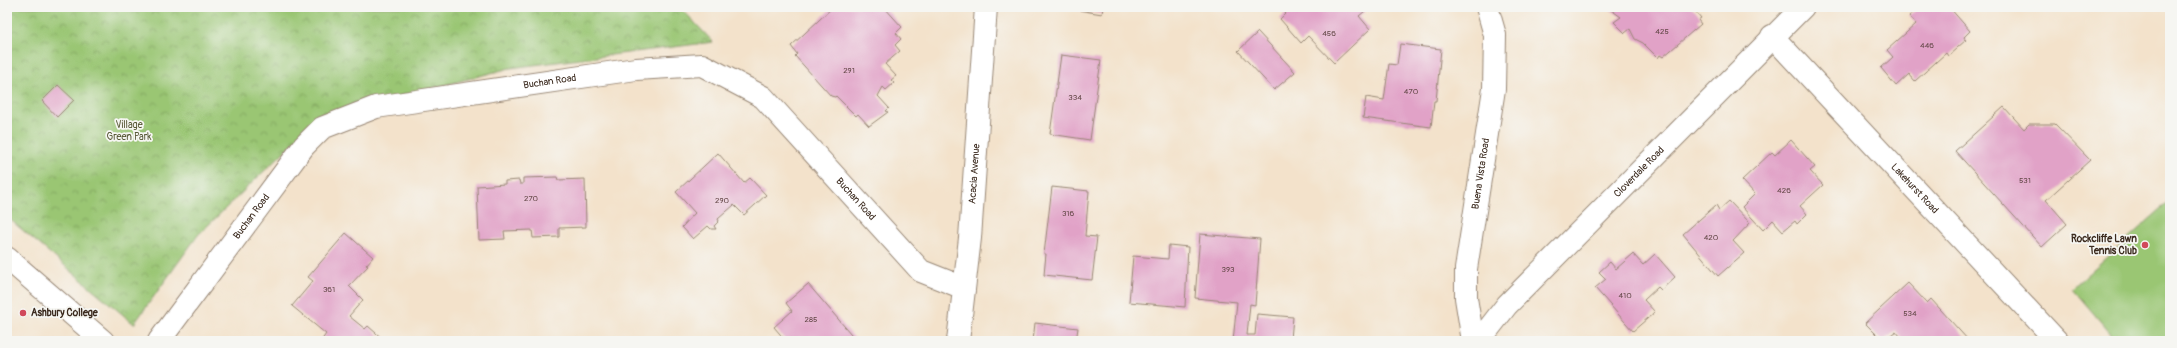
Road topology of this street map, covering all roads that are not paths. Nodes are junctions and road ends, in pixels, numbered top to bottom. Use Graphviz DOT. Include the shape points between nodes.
graph roads {
  1 [pos="986,7"];
  2 [pos="1487,7"];
  3 [pos="1803,7"];
  4 [pos="1772,36"];
  5 [pos="7,258"];
  6 [pos="964,288"];
  7 [pos="103,341"];
  8 [pos="159,341"];
  9 [pos="958,341"];
  10 [pos="1473,341"];
  11 [pos="1479,341"];
  12 [pos="2057,341"];
  1 -- 6 [label="street, Acacia Avenue" via="970,238"];
  2 -- 10 [label="street, Buena Vista Road" via="1495,35 1494,89 1466,269 1466,298"];
  3 -- 4 [label="street, Cloverdale Road"];
  4 -- 11 [label="street, Cloverdale Road" via="1507,305"];
  4 -- 12 [label="street, Lakehurst Road"];
  5 -- 7 [label="street"];
  6 -- 8 [label="street, Buchan Road" via="921,271 763,97 702,65 636,69 376,107 322,128 295,158"];
  6 -- 9 [label="street, Acacia Avenue"];
}
